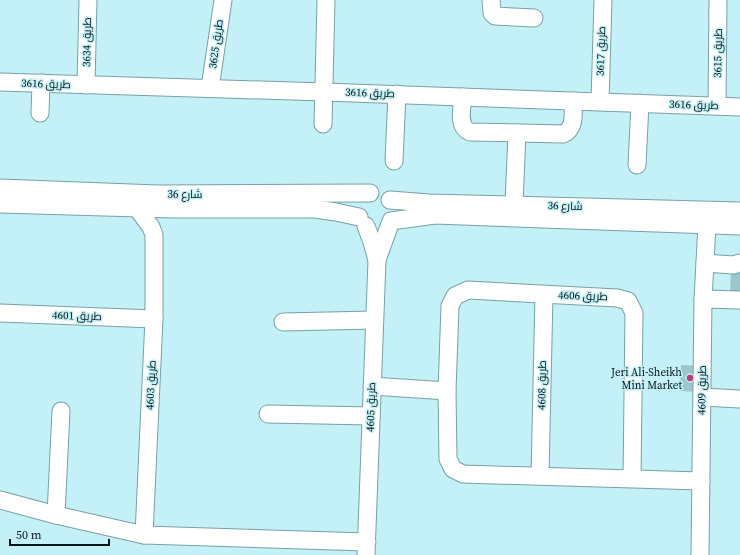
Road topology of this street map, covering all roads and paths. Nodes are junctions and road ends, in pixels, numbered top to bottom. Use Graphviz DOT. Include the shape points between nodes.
graph roads {
  1 [pos="88,0"];
  2 [pos="223,0"];
  3 [pos="326,0"];
  4 [pos="491,0"];
  5 [pos="603,0"];
  6 [pos="718,0"];
  7 [pos="534,18"];
  8 [pos="0,82"];
  9 [pos="41,84"];
  10 [pos="86,85"];
  11 [pos="210,88"];
  12 [pos="324,92"];
  13 [pos="397,94"];
  14 [pos="463,97"];
  15 [pos="573,100"];
  16 [pos="600,101"];
  17 [pos="640,103"];
  18 [pos="717,106"];
  19 [pos="740,107"];
  20 [pos="40,113"];
  21 [pos="323,124"];
  22 [pos="517,133"];
  23 [pos="394,162"];
  24 [pos="637,165"];
  25 [pos="0,188"];
  26 [pos="370,194"];
  27 [pos="390,200"];
  28 [pos="0,204"];
  29 [pos="514,204"];
  30 [pos="137,208"];
  31 [pos="174,209"];
  32 [pos="740,211"];
  33 [pos="391,221"];
  34 [pos="362,222"];
  35 [pos="707,225"];
  36 [pos="740,226"];
  37 [pos="154,235"];
  38 [pos="377,260"];
  39 [pos="705,263"];
  40 [pos="740,263"];
  41 [pos="544,295"];
  42 [pos="703,299"];
  43 [pos="740,300"];
  44 [pos="0,313"];
  45 [pos="154,319"];
  46 [pos="374,320"];
  47 [pos="283,322"];
  48 [pos="372,386"];
  49 [pos="447,391"];
  50 [pos="702,397"];
  51 [pos="740,399"];
  52 [pos="61,410"];
  53 [pos="268,414"];
  54 [pos="371,416"];
  55 [pos="540,476"];
  56 [pos="632,479"];
  57 [pos="701,481"];
  58 [pos="0,500"];
  59 [pos="56,515"];
  60 [pos="144,535"];
  61 [pos="366,548"];
  62 [pos="700,555"];
  1 -- 10 [label="street, طريق 3634"];
  2 -- 11 [label="street, طريق 3625"];
  3 -- 12 [label="street"];
  4 -- 7 [label="street" via="492,13 495,16"];
  5 -- 16 [label="street, طريق 3617"];
  6 -- 18 [label="street, طريق 3615"];
  8 -- 9 [label="street, طريق 3616"];
  9 -- 10 [label="street, طريق 3616"];
  9 -- 20 [label="street"];
  10 -- 11 [label="street, طريق 3616"];
  11 -- 12 [label="street, طريق 3616"];
  12 -- 13 [label="street, طريق 3616"];
  12 -- 21 [label="street"];
  13 -- 14 [label="street, طريق 3616"];
  13 -- 23 [label="street"];
  14 -- 15 [label="street, طريق 3616"];
  14 -- 22 [label="street" via="462,123 467,130"];
  15 -- 16 [label="street, طريق 3616"];
  15 -- 22 [label="street" via="572,124 566,133"];
  16 -- 17 [label="street, طريق 3616"];
  17 -- 18 [label="street, طريق 3616"];
  17 -- 24 [label="street"];
  18 -- 19 [label="street, طريق 3616"];
  22 -- 29 [label="street"];
  25 -- 26 [label="street, شارع 36" via="157,194"];
  26 -- 27 [label="street" via="381,193"];
  26 -- 34 [label="street" via="365,196 358,206"];
  27 -- 29 [label="street, شارع 36"];
  27 -- 33 [label="street" via="394,210"];
  28 -- 30 [label="street, شارع 36"];
  29 -- 32 [label="street, شارع 36"];
  30 -- 31 [label="street, شارع 36"];
  30 -- 37 [label="street, طريق 4603"];
  31 -- 34 [label="street, شارع 36" via="315,209 336,212"];
  31 -- 37 [label="street"];
  33 -- 34 [label="street" via="379,229 372,229"];
  33 -- 35 [label="street, شارع 36" via="435,215"];
  33 -- 38 [label="street, طريق 4605"];
  34 -- 38 [label="street, طريق 4605"];
  35 -- 36 [label="street, شارع 36"];
  35 -- 39 [label="street, طريق 4609"];
  37 -- 45 [label="street, طريق 4603"];
  38 -- 46 [label="street, طريق 4605"];
  39 -- 40 [label="street"];
  39 -- 42 [label="street, طريق 4609"];
  41 -- 49 [label="street, طريق 4606" via="468,290 455,296 450,306"];
  41 -- 55 [label="street, طريق 4608"];
  41 -- 56 [label="street, طريق 4606" via="617,298 628,301 634,313"];
  42 -- 43 [label="street"];
  42 -- 50 [label="street, طريق 4609"];
  44 -- 45 [label="street, طريق 4601"];
  45 -- 60 [label="street, طريق 4603"];
  46 -- 47 [label="street"];
  46 -- 48 [label="street, طريق 4605"];
  48 -- 49 [label="street"];
  48 -- 54 [label="street, طريق 4605"];
  49 -- 55 [label="street, طريق 4606" via="448,459 453,469 463,474"];
  50 -- 51 [label="street"];
  50 -- 57 [label="street, طريق 4609"];
  52 -- 59 [label="street"];
  53 -- 54 [label="street"];
  54 -- 61 [label="street, طريق 4605"];
  55 -- 56 [label="street, طريق 4606"];
  56 -- 57 [label="street, طريق 4606"];
  57 -- 62 [label="street, طريق 4609"];
  58 -- 59 [label="street"];
  59 -- 60 [label="street"];
  60 -- 61 [label="street"];
}
